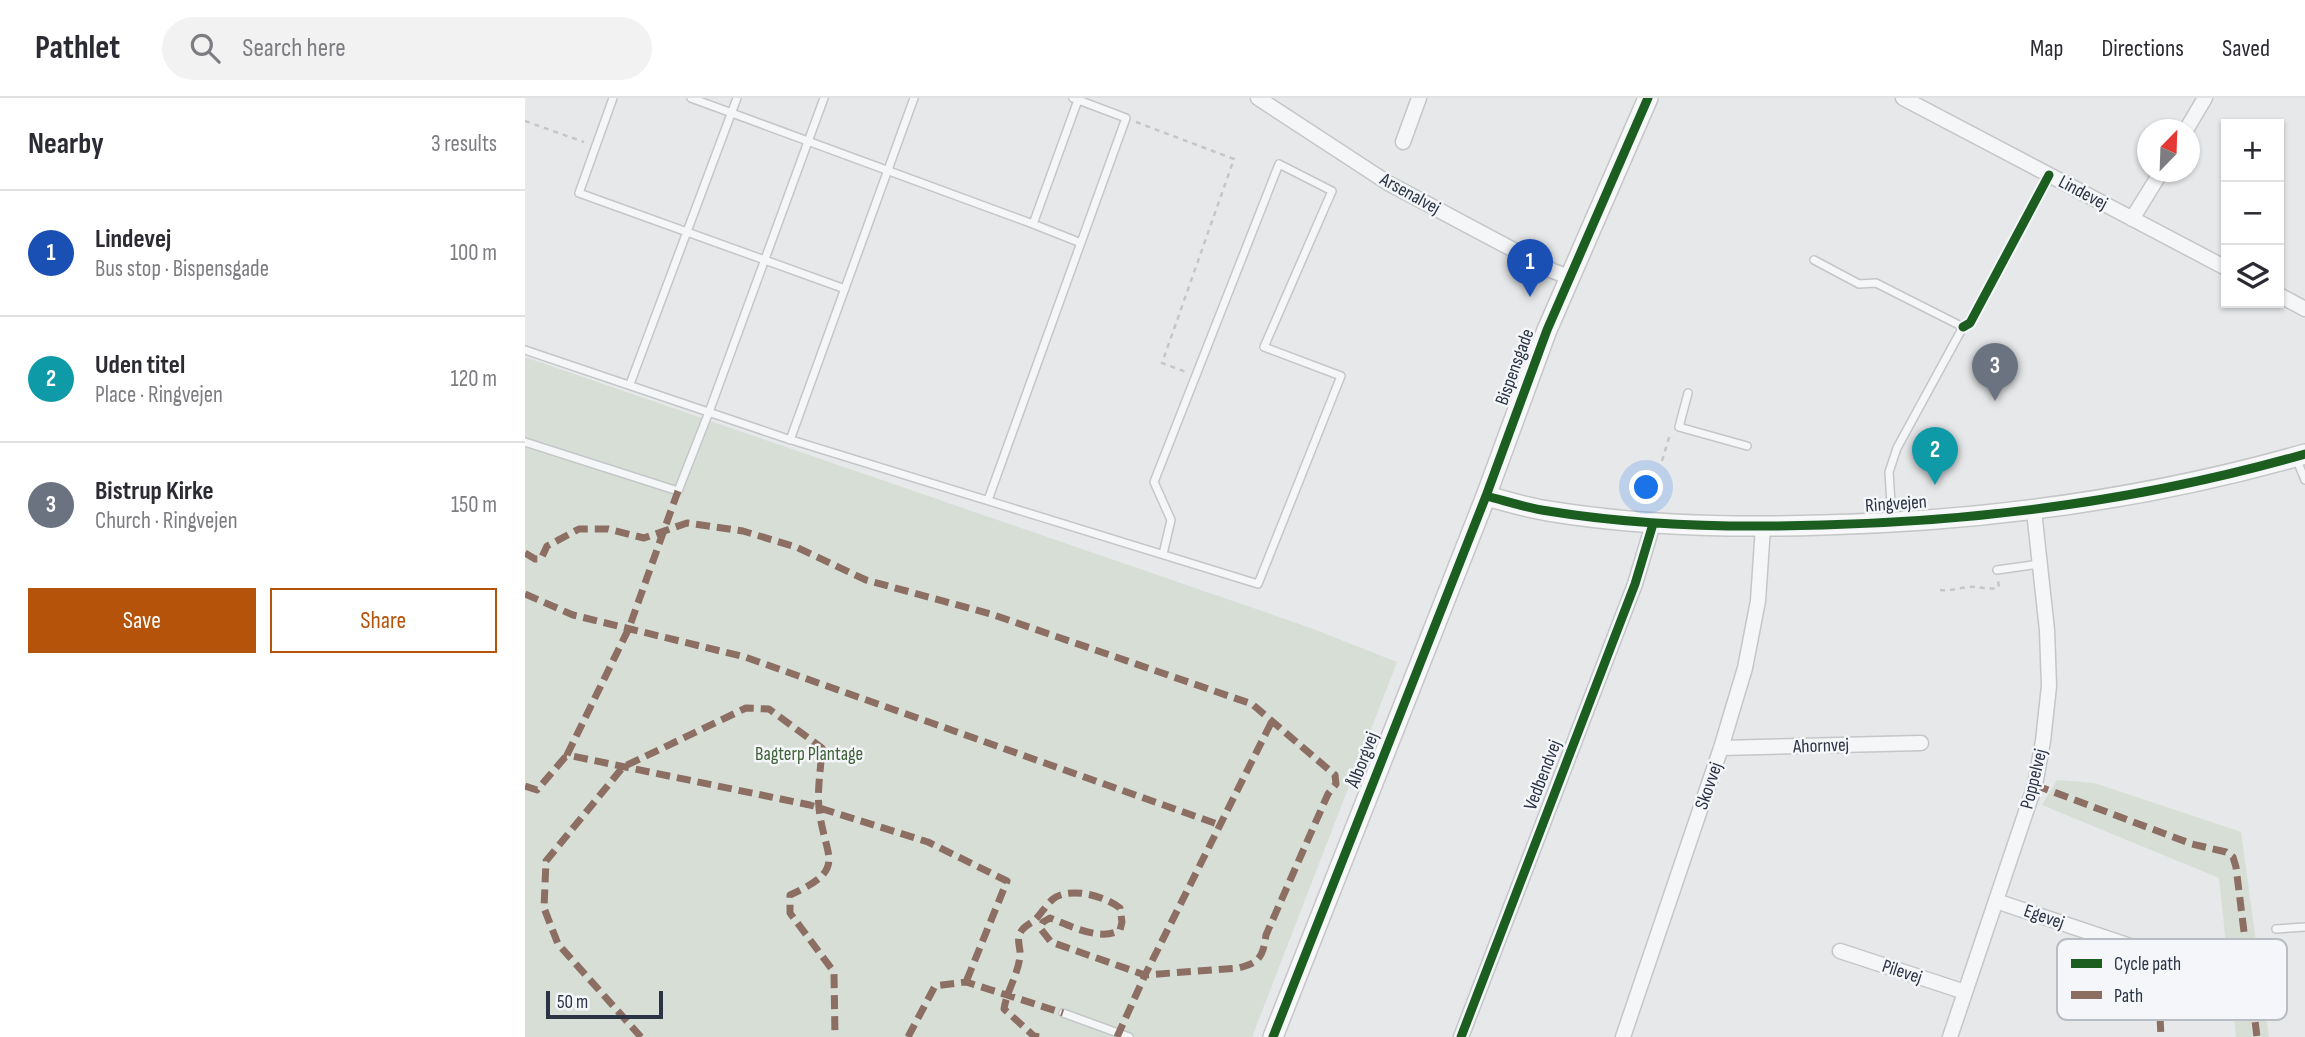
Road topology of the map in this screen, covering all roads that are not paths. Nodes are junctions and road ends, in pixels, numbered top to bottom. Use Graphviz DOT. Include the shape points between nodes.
graph roads {
  1 [pos="613,98"];
  2 [pos="691,98"];
  3 [pos="737,98"];
  4 [pos="824,98"];
  5 [pos="913,98"];
  6 [pos="1258,98"];
  7 [pos="1419,98"];
  8 [pos="1649,98"];
  9 [pos="2205,98"];
  10 [pos="1076,99"];
  11 [pos="1912,100"];
  12 [pos="731,113"];
  13 [pos="2193,119"];
  14 [pos="808,141"];
  15 [pos="1403,142"];
  16 [pos="888,171"];
  17 [pos="2155,182"];
  18 [pos="2132,219"];
  19 [pos="1033,224"];
  20 [pos="688,233"];
  21 [pos="1081,243"];
  22 [pos="765,258"];
  23 [pos="1814,260"];
  24 [pos="2221,265"];
  25 [pos="1569,277"];
  26 [pos="845,289"];
  27 [pos="2284,298"];
  28 [pos="2305,309"];
  29 [pos="525,350"];
  30 [pos="630,384"];
  31 [pos="1688,393"];
  32 [pos="709,412"];
  33 [pos="790,440"];
  34 [pos="525,442"];
  35 [pos="1747,446"];
  36 [pos="2300,456"];
  37 [pos="2305,480"];
  38 [pos="1486,496"];
  39 [pos="988,500"];
  40 [pos="2034,510"];
  41 [pos="1892,523"];
  42 [pos="1653,524"];
  43 [pos="1763,527"];
  44 [pos="1163,554"];
  45 [pos="2040,564"];
  46 [pos="1997,570"];
  47 [pos="1921,743"];
  48 [pos="1721,748"];
  49 [pos="1996,901"];
  50 [pos="2305,927"];
  51 [pos="2276,929"];
  52 [pos="2109,939"];
  53 [pos="1840,951"];
  54 [pos="1965,992"];
  55 [pos="1063,1013"];
  56 [pos="1129,1037"];
  57 [pos="1273,1037"];
  58 [pos="1461,1037"];
  59 [pos="1623,1037"];
  60 [pos="1949,1037"];
  1 -- 20 [label="lane" via="579,192"];
  2 -- 12 [label="lane"];
  3 -- 12 [label="lane"];
  4 -- 14 [label="lane"];
  5 -- 16 [label="lane"];
  6 -- 25 [label="street, Arsenalvej" via="1388,183"];
  7 -- 15 [label="street"];
  8 -- 25 [label="main road, Bispensgade"];
  9 -- 13 [label="street"];
  10 -- 19 [label="lane"];
  10 -- 21 [label="lane" via="1126,118"];
  11 -- 18 [label="street, Lindevej"];
  12 -- 14 [label="lane"];
  12 -- 20 [label="lane"];
  14 -- 16 [label="lane"];
  14 -- 22 [label="lane"];
  16 -- 19 [label="lane"];
  16 -- 26 [label="lane"];
  17 -- 18 [label="street"];
  18 -- 24 [label="street, Lindevej"];
  19 -- 21 [label="lane"];
  20 -- 22 [label="lane"];
  20 -- 30 [label="lane"];
  21 -- 39 [label="lane"];
  22 -- 26 [label="lane"];
  22 -- 32 [label="lane"];
  23 -- 41 [label="lane, Ringvejen" via="1859,284 1876,283 1963,327 1897,448 1889,472"];
  25 -- 38 [label="main road, Bispensgade"];
  26 -- 33 [label="lane"];
  27 -- 28 [label="street"];
  29 -- 30 [label="lane"];
  30 -- 32 [label="lane"];
  31 -- 35 [label="lane" via="1679,427"];
  32 -- 33 [label="lane"];
  32 -- 34 [label="lane" via="678,491"];
  33 -- 39 [label="lane"];
  36 -- 37 [label="lane"];
  36 -- 40 [label="main road, Ringvejen" via="2175,487"];
  38 -- 42 [label="main road, Ringvejen" via="1546,511"];
  38 -- 57 [label="main road, Ålborgvej"];
  39 -- 44 [label="lane"];
  40 -- 41 [label="main road, Ringvejen"];
  40 -- 45 [label="street, Poppelvej"];
  41 -- 43 [label="main road, Ringvejen"];
  42 -- 43 [label="main road, Ringvejen"];
  42 -- 58 [label="street, Vedbendvej" via="1635,584"];
  43 -- 48 [label="street, Skovvej" via="1758,601 1745,668"];
  44 -- 44 [label="lane" via="1171,520 1154,482 1279,164 1332,191 1264,347 1341,376 1258,584"];
  45 -- 46 [label="lane"];
  45 -- 49 [label="street, Poppelvej" via="2049,686 2043,741 2035,785"];
  47 -- 48 [label="street, Ahornvej"];
  48 -- 59 [label="street, Skovvej"];
  49 -- 52 [label="street, Egevej"];
  49 -- 54 [label="street, Poppelvej"];
  50 -- 51 [label="lane"];
  53 -- 54 [label="street, Pilevej"];
  54 -- 60 [label="street, Poppelvej"];
  55 -- 56 [label="lane"];
}
